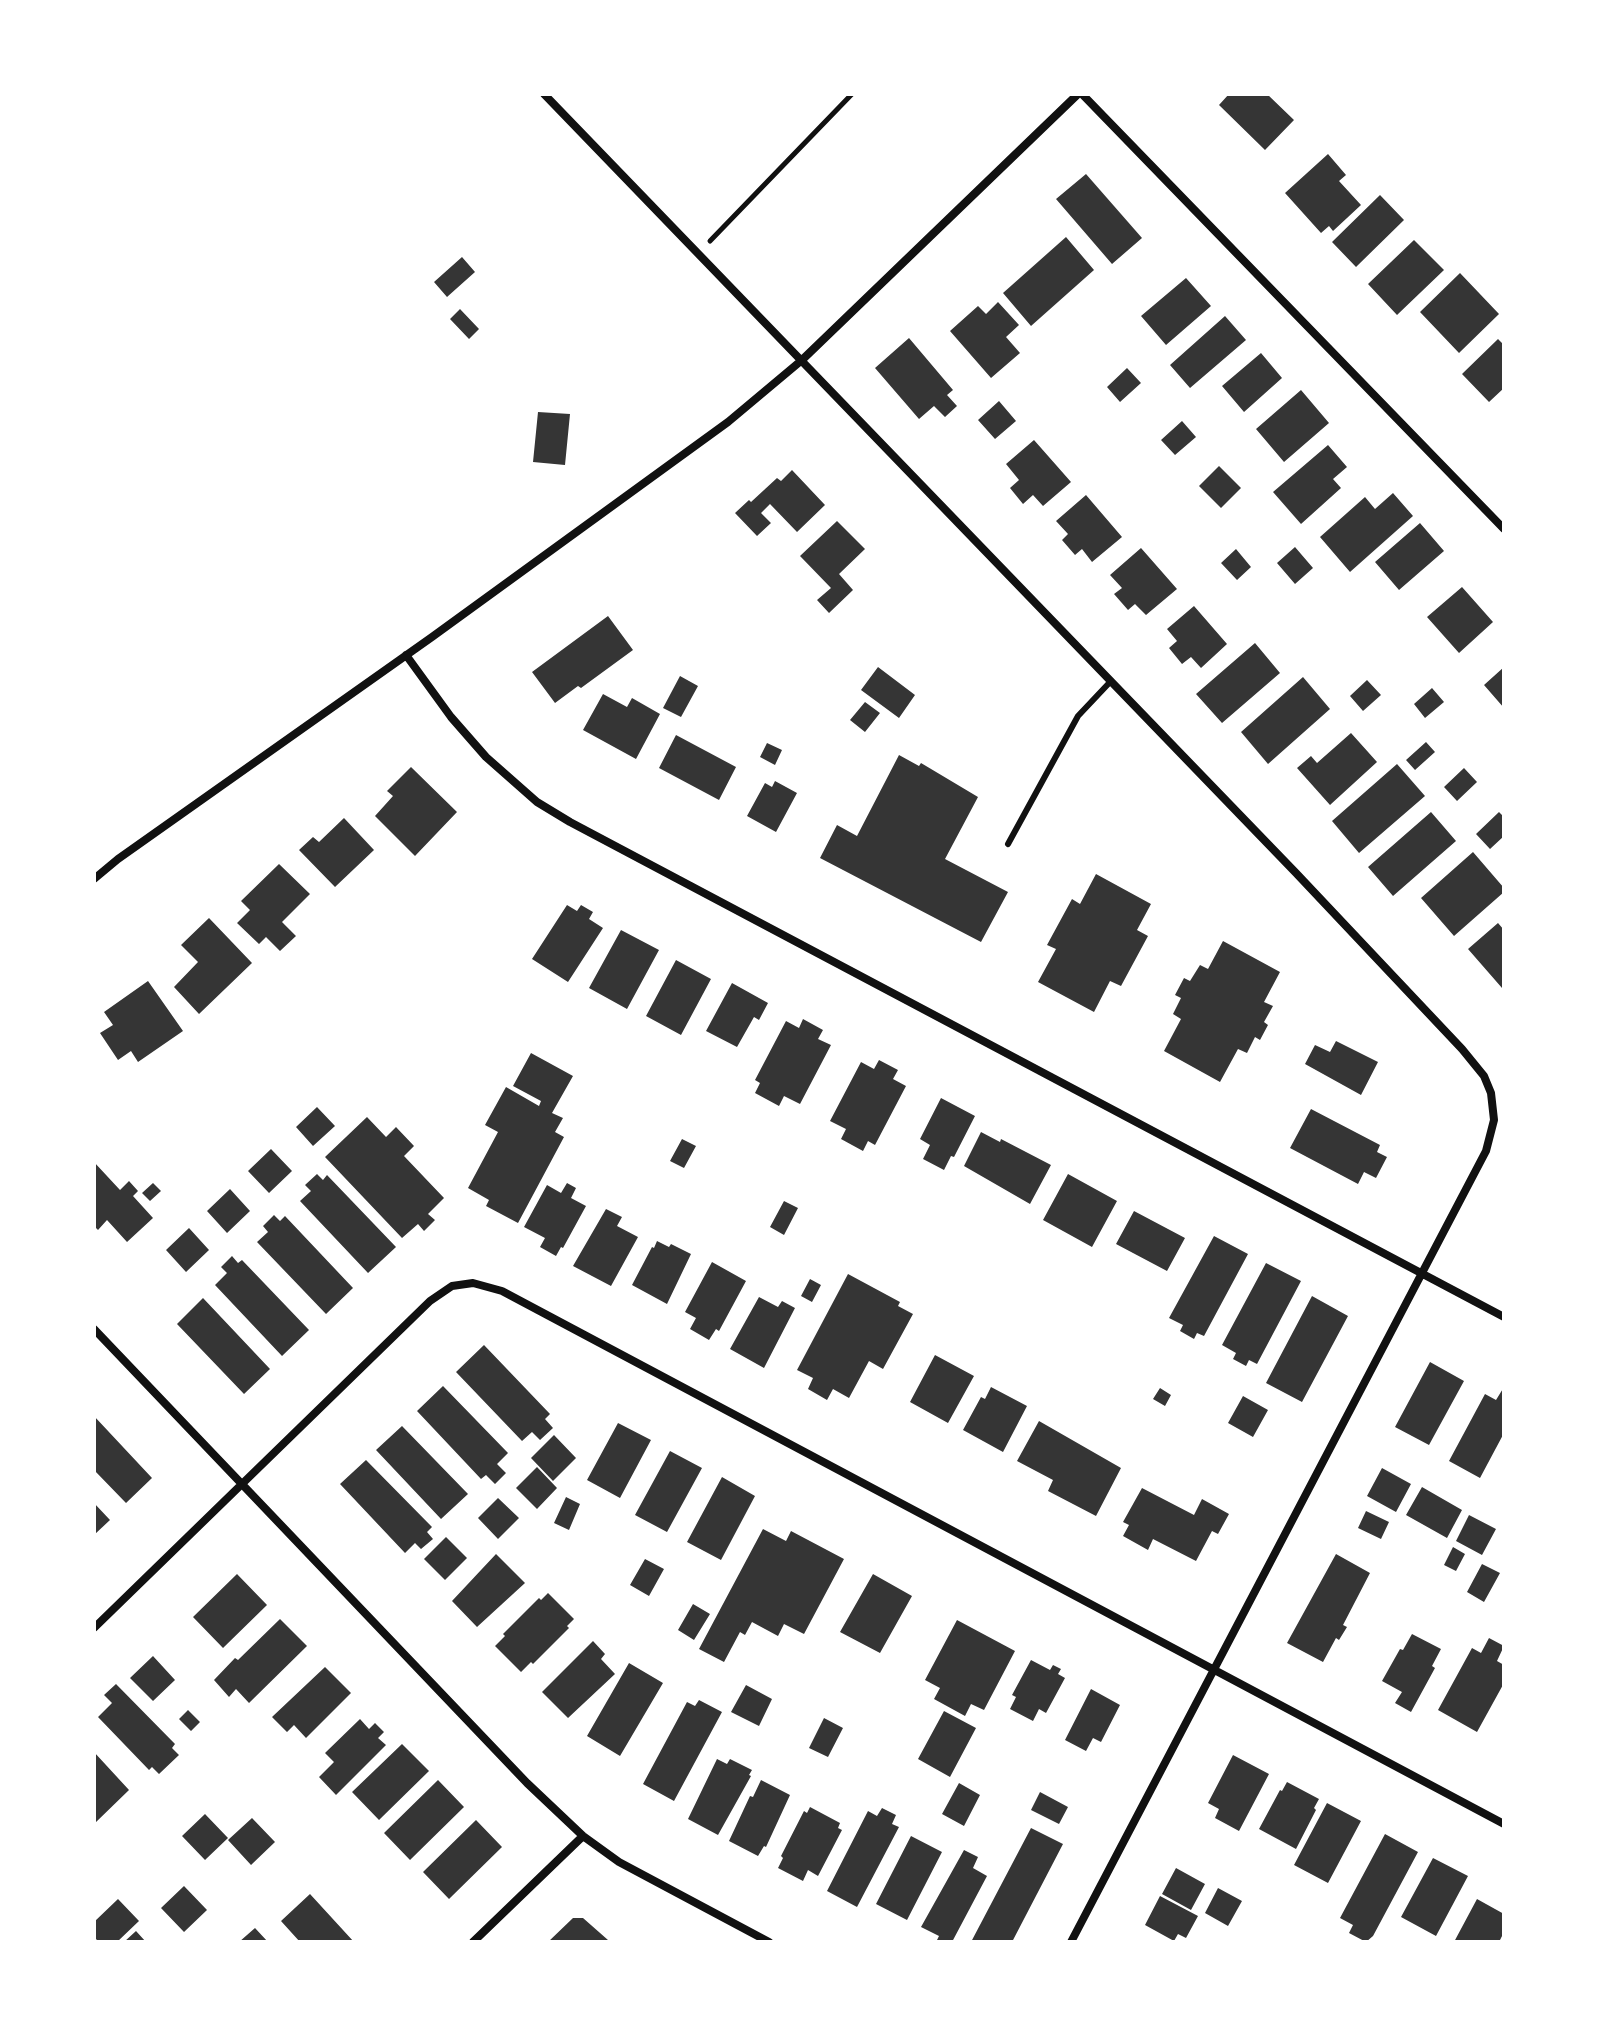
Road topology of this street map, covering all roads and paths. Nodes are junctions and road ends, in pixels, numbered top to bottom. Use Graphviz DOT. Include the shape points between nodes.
graph roads {
  1 [pos="544,94"];
  2 [pos="852,94"];
  3 [pos="1080,94"];
  4 [pos="699,253"];
  5 [pos="802,360"];
  6 [pos="1504,529"];
  7 [pos="406,655"];
  8 [pos="1111,681"];
  9 [pos="1008,844"];
  10 [pos="94,879"];
  11 [pos="1423,1275"];
  12 [pos="1504,1317"];
  13 [pos="94,1329"];
  14 [pos="244,1484"];
  15 [pos="94,1628"];
  16 [pos="1214,1670"];
  17 [pos="1504,1824"];
  18 [pos="583,1836"];
  19 [pos="473,1942"];
  20 [pos="769,1942"];
  21 [pos="1071,1942"];
  1 -- 4 [label="street"];
  2 -- 4 [label="path"];
  3 -- 5 [label="street"];
  3 -- 6 [label="street"];
  4 -- 5 [label="street"];
  5 -- 7 [label="street" via="728,422"];
  5 -- 8 [label="street"];
  7 -- 10 [label="street"];
  7 -- 11 [label="street" via="486,757 537,802"];
  8 -- 9 [label="lane" via="1078,716"];
  8 -- 11 [label="street" via="1462,1049 1488,1085 1494,1114 1486,1151"];
  11 -- 12 [label="street"];
  11 -- 16 [label="street"];
  13 -- 14 [label="street"];
  14 -- 15 [label="street"];
  14 -- 16 [label="street" via="430,1301 452,1286 488,1286"];
  14 -- 18 [label="street"];
  16 -- 17 [label="street"];
  16 -- 21 [label="street"];
  18 -- 19 [label="street"];
  18 -- 20 [label="street" via="619,1862"];
}
